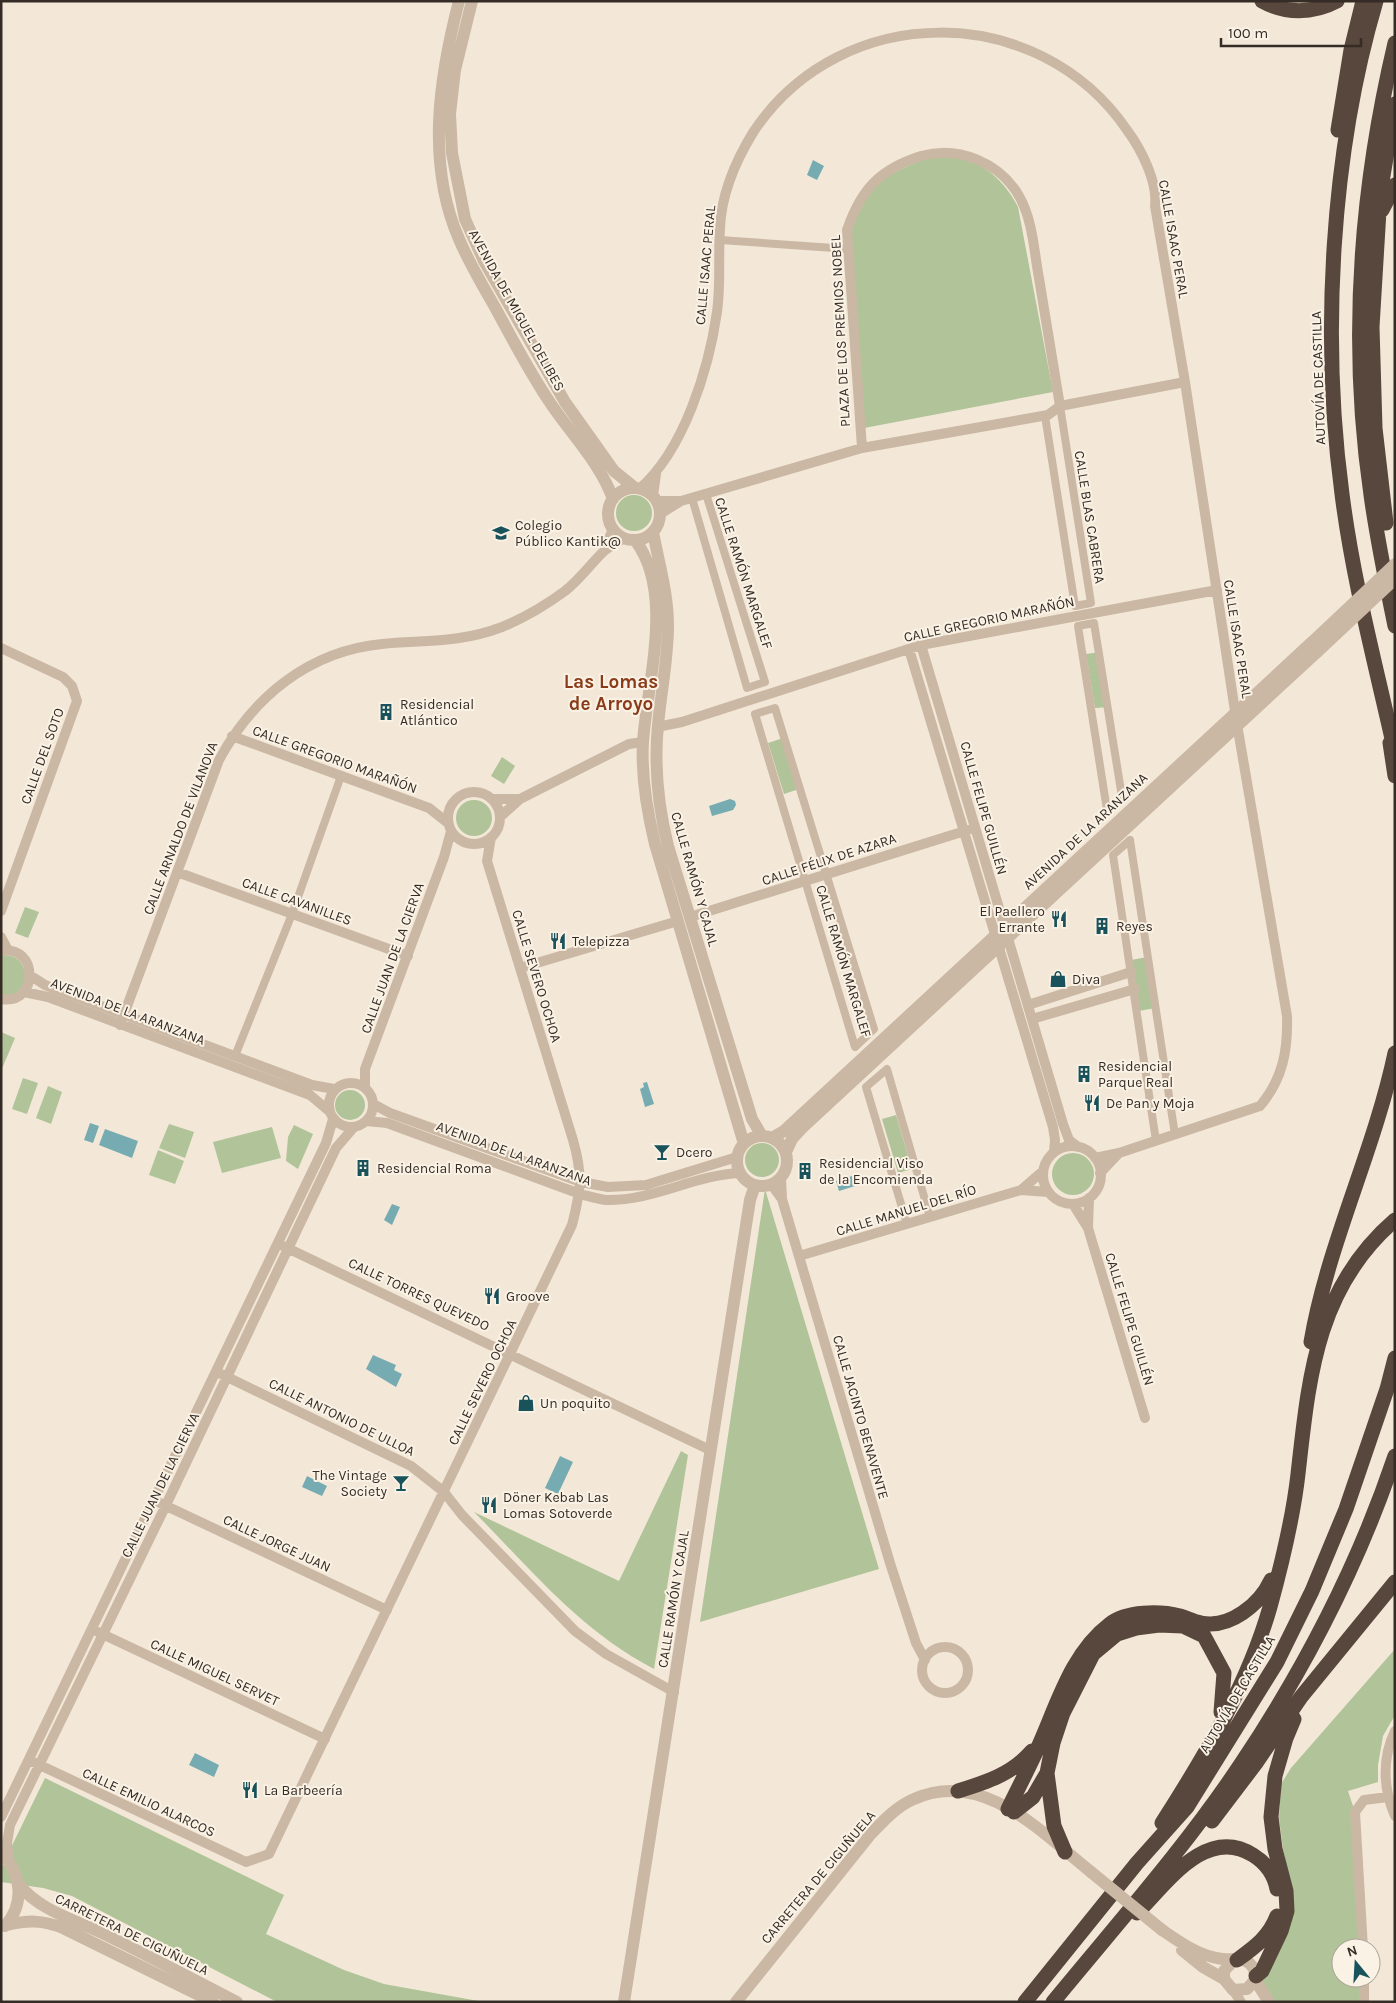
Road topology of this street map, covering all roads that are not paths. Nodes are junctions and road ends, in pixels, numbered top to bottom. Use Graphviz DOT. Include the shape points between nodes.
graph roads {
  1 [pos="459,1"];
  2 [pos="472,1"];
  3 [pos="1262,1"];
  4 [pos="1336,1"];
  5 [pos="1363,1"];
  6 [pos="1376,1"];
  7 [pos="1395,43"];
  8 [pos="1395,104"];
  9 [pos="1395,185"];
  10 [pos="1381,212"];
  11 [pos="720,240"];
  12 [pos="848,248"];
  13 [pos="1333,278"];
  14 [pos="1185,382"];
  15 [pos="1060,406"];
  16 [pos="1045,416"];
  17 [pos="862,448"];
  18 [pos="656,474"];
  19 [pos="637,488"];
  20 [pos="706,494"];
  21 [pos="655,498"];
  22 [pos="692,498"];
  23 [pos="613,499"];
  24 [pos="681,501"];
  25 [pos="660,514"];
  26 [pos="613,529"];
  27 [pos="653,532"];
  28 [pos="630,539"];
  29 [pos="603,552"];
  30 [pos="1395,564"];
  31 [pos="1395,579"];
  32 [pos="1217,590"];
  33 [pos="1094,623"];
  34 [pos="1395,626"];
  35 [pos="921,645"];
  36 [pos="1314,647"];
  37 [pos="1,648"];
  38 [pos="909,649"];
  39 [pos="758,684"];
  40 [pos="762,696"];
  41 [pos="1384,704"];
  42 [pos="767,711"];
  43 [pos="1236,717"];
  44 [pos="657,727"];
  45 [pos="232,736"];
  46 [pos="643,742"];
  47 [pos="1395,752"];
  48 [pos="341,776"];
  49 [pos="1395,776"];
  50 [pos="492,799"];
  51 [pos="520,799"];
  52 [pos="452,803"];
  53 [pos="428,808"];
  54 [pos="500,817"];
  55 [pos="449,827"];
  56 [pos="976,828"];
  57 [pos="964,831"];
  58 [pos="491,837"];
  59 [pos="461,840"];
  60 [pos="473,844"];
  61 [pos="444,857"];
  62 [pos="487,861"];
  63 [pos="177,872"];
  64 [pos="825,875"];
  65 [pos="806,882"];
  66 [pos="1,911"];
  67 [pos="292,914"];
  68 [pos="684,919"];
  69 [pos="1007,931"];
  70 [pos="1,937"];
  71 [pos="997,940"];
  72 [pos="4,950"];
  73 [pos="408,956"];
  74 [pos="520,968"];
  75 [pos="1132,972"];
  76 [pos="31,976"];
  77 [pos="1135,989"];
  78 [pos="24,992"];
  79 [pos="1,999"];
  80 [pos="1028,1005"];
  81 [pos="1032,1019"];
  82 [pos="122,1020"];
  83 [pos="865,1039"];
  84 [pos="1395,1054"];
  85 [pos="235,1056"];
  86 [pos="870,1058"];
  87 [pos="365,1069"];
  88 [pos="876,1078"];
  89 [pos="353,1082"];
  90 [pos="365,1087"];
  91 [pos="334,1089"];
  92 [pos="373,1104"];
  93 [pos="331,1115"];
  94 [pos="366,1121"];
  95 [pos="354,1127"];
  96 [pos="1175,1135"];
  97 [pos="767,1137"];
  98 [pos="1156,1141"];
  99 [pos="744,1144"];
  100 [pos="1078,1147"];
  101 [pos="786,1152"];
  102 [pos="1054,1152"];
  103 [pos="1119,1153"];
  104 [pos="737,1157"];
  105 [pos="1095,1158"];
  106 [pos="1043,1171"];
  107 [pos="1100,1173"];
  108 [pos="747,1180"];
  109 [pos="776,1181"];
  110 [pos="580,1182"];
  111 [pos="1021,1190"];
  112 [pos="1048,1192"];
  113 [pos="580,1194"];
  114 [pos="1089,1198"];
  115 [pos="1074,1204"];
  116 [pos="930,1217"];
  117 [pos="1395,1220"];
  118 [pos="907,1224"];
  119 [pos="1088,1228"];
  120 [pos="278,1243"];
  121 [pos="288,1248"];
  122 [pos="799,1256"];
  123 [pos="511,1353"];
  124 [pos="1395,1358"];
  125 [pos="216,1371"];
  126 [pos="227,1377"];
  127 [pos="1145,1418"];
  128 [pos="1302,1424"];
  129 [pos="710,1450"];
  130 [pos="1395,1456"];
  131 [pos="444,1492"];
  132 [pos="154,1501"];
  133 [pos="166,1506"];
  134 [pos="1284,1554"];
  135 [pos="1395,1582"];
  136 [pos="387,1610"];
  137 [pos="92,1630"];
  138 [pos="104,1635"];
  139 [pos="916,1643"];
  140 [pos="933,1651"];
  141 [pos="1333,1658"];
  142 [pos="924,1660"];
  143 [pos="674,1692"];
  144 [pos="1395,1731"];
  145 [pos="1217,1732"];
  146 [pos="325,1739"];
  147 [pos="1040,1742"];
  148 [pos="29,1760"];
  149 [pos="40,1766"];
  150 [pos="1047,1773"];
  151 [pos="958,1791"];
  152 [pos="1388,1797"];
  153 [pos="1011,1811"];
  154 [pos="1395,1816"];
  155 [pos="1,1817"];
  156 [pos="1065,1852"];
  157 [pos="5,1857"];
  158 [pos="258,1859"];
  159 [pos="1137,1863"];
  160 [pos="19,1885"];
  161 [pos="1137,1913"];
  162 [pos="4,1927"];
  163 [pos="1162,1930"];
  164 [pos="1362,1938"];
  165 [pos="1236,1960"];
  166 [pos="1224,1979"];
  167 [pos="1251,1987"];
  168 [pos="1364,1988"];
  169 [pos="1233,1990"];
  170 [pos="1268,2001"];
  171 [pos="213,2002"];
  172 [pos="237,2002"];
  173 [pos="624,2002"];
  174 [pos="736,2002"];
  175 [pos="1025,2002"];
  176 [pos="1053,2002"];
  177 [pos="1062,2002"];
  178 [pos="1241,2002"];
  179 [pos="1364,2002"];
  1 -- 23 [label="street, AVENIDA DE MIGUEL DELIBES" via="444,66 439,112 440,152 450,213 472,266 536,381 604,478"];
  2 -- 19 [label="street, AVENIDA DE MIGUEL DELIBES" via="455,70 450,114 452,153 466,219 484,261 565,402 614,471"];
  3 -- 4 [label="highway" via="1295,11 1322,8"];
  5 -- 13 [label="highway" via="1342,99 1331,188"];
  6 -- 13 [label="highway, AUTOVÍA DE CASTILLA" via="1344,152"];
  7 -- 34 [label="highway" via="1372,156 1363,234 1359,343 1370,494"];
  8 -- 10 [label="highway" via="1380,194"];
  9 -- 10 [label="highway"];
  10 -- 31 [label="highway" via="1375,270 1372,367 1383,508"];
  11 -- 12 [label="street"];
  11 -- 14 [label="street, CALLE ISAAC PERAL" via="722,208 742,152 778,100 819,64 872,39 900,31 957,28 1005,37 1057,60 1087,82 1116,113 1138,147 1156,197"];
  11 -- 18 [label="street, CALLE ISAAC PERAL" via="720,284 712,340 686,418"];
  12 -- 15 [label="street, PLAZA DE LOS PREMIOS NOBEL" via="847,230 854,209 875,179 892,167 926,155 949,152 972,157 1000,174 1020,198 1029,224"];
  12 -- 17 [label="street, PLAZA DE LOS PREMIOS NOBEL"];
  13 -- 41 [label="highway, AUTOVÍA DE CASTILLA" via="1332,379 1342,494 1358,590"];
  14 -- 15 [label="street"];
  14 -- 32 [label="street, CALLE ISAAC PERAL"];
  15 -- 16 [label="street"];
  15 -- 16 [label="street, CALLE BLAS CABRERA" via="1091,603 1075,606"];
  16 -- 17 [label="street"];
  17 -- 20 [label="street"];
  18 -- 19 [label="street, CALLE ISAAC PERAL"];
  18 -- 21 [label="street, CALLE ISAAC PERAL"];
  19 -- 21 [label="street"];
  19 -- 23 [label="street" via="619,493"];
  20 -- 22 [label="street"];
  20 -- 39 [label="street, CALLE RAMÓN MARGALEF" via="765,682"];
  21 -- 24 [label="street"];
  21 -- 25 [label="street"];
  22 -- 24 [label="street"];
  22 -- 39 [label="street, CALLE RAMÓN MARGALEF" via="747,688"];
  23 -- 26 [label="street" via="608,515"];
  24 -- 25 [label="street"];
  25 -- 27 [label="street"];
  26 -- 28 [label="street"];
  26 -- 29 [label="street, CALLE ARNALDO DE VILANOVA"];
  27 -- 28 [label="street" via="646,537"];
  27 -- 44 [label="street, CALLE RAMÓN Y CAJAL" via="668,606"];
  28 -- 29 [label="street, CALLE ARNALDO DE VILANOVA"];
  28 -- 46 [label="street, CALLE RAMÓN Y CAJAL" via="646,556 655,604 656,629"];
  29 -- 45 [label="street, CALLE ARNALDO DE VILANOVA" via="565,591 503,626 456,639 358,648 312,663 266,696"];
  30 -- 36 [label="street, AVENIDA DE LA ARANZANA, bridge"];
  31 -- 36 [label="street, AVENIDA DE LA ARANZANA, bridge"];
  32 -- 35 [label="street, CALLE GREGORIO MARAÑÓN"];
  32 -- 43 [label="street, CALLE ISAAC PERAL"];
  33 -- 33 [label="street" via="1078,626 1107,810 1122,797"];
  35 -- 38 [label="street, CALLE GREGORIO MARAÑÓN"];
  35 -- 56 [label="street, CALLE FELIPE GUILLÉN"];
  36 -- 43 [label="street, AVENIDA DE LA ARANZANA"];
  37 -- 66 [label="street, CALLE DEL SOTO" via="63,677 72,686 76,701"];
  38 -- 40 [label="street, CALLE GREGORIO MARAÑÓN"];
  38 -- 57 [label="street, CALLE FELIPE GUILLÉN"];
  39 -- 40 [label="street, CALLE RAMÓN MARGALEF"];
  40 -- 42 [label="street, CALLE RAMÓN MARGALEF"];
  40 -- 44 [label="street, CALLE GREGORIO MARAÑÓN"];
  41 -- 47 [label="highway, AUTOVÍA DE CASTILLA"];
  41 -- 49 [label="highway"];
  42 -- 64 [label="street, CALLE RAMÓN MARGALEF" via="776,708"];
  42 -- 65 [label="street, CALLE RAMÓN MARGALEF" via="755,714"];
  43 -- 69 [label="street, AVENIDA DE LA ARANZANA"];
  43 -- 96 [label="street, CALLE ISAAC PERAL" via="1287,1016 1285,1058 1282,1071 1260,1106"];
  44 -- 68 [label="street, CALLE RAMÓN Y CAJAL" via="660,813"];
  45 -- 48 [label="street, CALLE GREGORIO MARAÑÓN"];
  45 -- 63 [label="street, CALLE ARNALDO DE VILANOVA" via="219,760"];
  46 -- 51 [label="street" via="630,744"];
  46 -- 68 [label="street, CALLE RAMÓN Y CAJAL" via="648,814"];
  48 -- 53 [label="street, CALLE GREGORIO MARAÑÓN"];
  48 -- 67 [label="street"];
  50 -- 51 [label="street"];
  50 -- 52 [label="street" via="471,792"];
  50 -- 54 [label="street"];
  51 -- 54 [label="street"];
  52 -- 53 [label="street, CALLE GREGORIO MARAÑÓN"];
  52 -- 55 [label="street"];
  53 -- 55 [label="street, CALLE GREGORIO MARAÑÓN"];
  54 -- 58 [label="street" via="496,832"];
  55 -- 59 [label="street"];
  55 -- 61 [label="street, CALLE JUAN DE LA CIERVA"];
  56 -- 57 [label="street, CALLE FÉLIX DE AZARA"];
  56 -- 69 [label="street, CALLE FELIPE GUILLÉN"];
  57 -- 64 [label="street, CALLE FÉLIX DE AZARA"];
  57 -- 71 [label="street, CALLE FELIPE GUILLÉN"];
  58 -- 60 [label="street"];
  58 -- 62 [label="street, CALLE SEVERO OCHOA"];
  59 -- 60 [label="street"];
  59 -- 61 [label="street, CALLE JUAN DE LA CIERVA"];
  60 -- 62 [label="street, CALLE SEVERO OCHOA"];
  61 -- 73 [label="street, CALLE JUAN DE LA CIERVA"];
  62 -- 74 [label="street, CALLE SEVERO OCHOA"];
  63 -- 67 [label="street, CALLE CAVANILLES"];
  63 -- 82 [label="street, CALLE ARNALDO DE VILANOVA"];
  64 -- 65 [label="street, CALLE FÉLIX DE AZARA"];
  64 -- 83 [label="street, CALLE RAMÓN MARGALEF" via="874,1029"];
  65 -- 68 [label="street, CALLE FÉLIX DE AZARA"];
  65 -- 83 [label="street, CALLE RAMÓN MARGALEF" via="855,1048"];
  67 -- 73 [label="street, CALLE CAVANILLES"];
  67 -- 85 [label="street"];
  68 -- 74 [label="street, CALLE FÉLIX DE AZARA"];
  68 -- 97 [label="street, CALLE RAMÓN Y CAJAL" via="752,1119"];
  68 -- 99 [label="street, CALLE RAMÓN Y CAJAL"];
  69 -- 71 [label="street, AVENIDA DE LA ARANZANA"];
  69 -- 80 [label="street, CALLE FELIPE GUILLÉN"];
  70 -- 72 [label="street"];
  71 -- 86 [label="street, AVENIDA DE LA ARANZANA"];
  71 -- 102 [label="street, CALLE FELIPE GUILLÉN" via="1053,1127"];
  72 -- 76 [label="street" via="24,958"];
  73 -- 87 [label="street, CALLE JUAN DE LA CIERVA"];
  74 -- 110 [label="street, CALLE SEVERO OCHOA" via="573,1140 580,1166"];
  75 -- 77 [label="street"];
  75 -- 80 [label="street"];
  75 -- 96 [label="street" via="1112,855 1130,840"];
  76 -- 78 [label="street"];
  76 -- 82 [label="street, AVENIDA DE LA ARANZANA"];
  77 -- 81 [label="street"];
  77 -- 98 [label="street"];
  78 -- 79 [label="street" via="16,998"];
  78 -- 82 [label="street, AVENIDA DE LA ARANZANA" via="38,993"];
  80 -- 81 [label="street, CALLE FELIPE GUILLÉN"];
  81 -- 100 [label="street, CALLE FELIPE GUILLÉN" via="1063,1124 1070,1140"];
  82 -- 85 [label="street, AVENIDA DE LA ARANZANA"];
  82 -- 93 [label="street, AVENIDA DE LA ARANZANA" via="310,1095"];
  83 -- 86 [label="street, CALLE RAMÓN MARGALEF"];
  84 -- 128 [label="highway" via="1316,1309 1304,1381"];
  85 -- 91 [label="street, AVENIDA DE LA ARANZANA" via="312,1085"];
  86 -- 88 [label="street, CALLE RAMÓN MARGALEF"];
  86 -- 97 [label="street, AVENIDA DE LA ARANZANA" via="784,1131"];
  86 -- 101 [label="street, AVENIDA DE LA ARANZANA" via="792,1139"];
  87 -- 89 [label="street, CALLE JUAN DE LA CIERVA"];
  87 -- 90 [label="street, CALLE JUAN DE LA CIERVA"];
  88 -- 116 [label="street" via="887,1069"];
  88 -- 118 [label="street" via="866,1087"];
  89 -- 90 [label="street"];
  89 -- 91 [label="street"];
  90 -- 92 [label="street"];
  91 -- 93 [label="street" via="330,1096"];
  92 -- 94 [label="street"];
  92 -- 110 [label="street, AVENIDA DE LA ARANZANA"];
  93 -- 95 [label="street" via="346,1126"];
  93 -- 120 [label="street, CALLE JUAN DE LA CIERVA" via="326,1143"];
  94 -- 95 [label="street"];
  94 -- 113 [label="street, AVENIDA DE LA ARANZANA" via="387,1123"];
  95 -- 121 [label="street, CALLE JUAN DE LA CIERVA" via="336,1148"];
  96 -- 98 [label="street"];
  97 -- 99 [label="street" via="754,1137"];
  97 -- 101 [label="street"];
  98 -- 103 [label="street"];
  99 -- 104 [label="street"];
  100 -- 102 [label="street"];
  100 -- 105 [label="street"];
  101 -- 109 [label="street" via="787,1165"];
  102 -- 106 [label="street"];
  103 -- 105 [label="street"];
  103 -- 107 [label="street"];
  104 -- 108 [label="street"];
  104 -- 110 [label="street, AVENIDA DE LA ARANZANA" via="646,1184 608,1188"];
  105 -- 107 [label="street"];
  106 -- 111 [label="street, CALLE MANUEL DEL RÍO"];
  106 -- 112 [label="street"];
  107 -- 114 [label="street" via="1099,1184"];
  108 -- 109 [label="street"];
  108 -- 113 [label="street, AVENIDA DE LA ARANZANA" via="721,1174 629,1199 604,1200"];
  108 -- 129 [label="street, CALLE RAMÓN Y CAJAL" via="750,1200"];
  109 -- 122 [label="street, CALLE JACINTO BENAVENTE"];
  110 -- 113 [label="street, CALLE SEVERO OCHOA"];
  111 -- 112 [label="street, CALLE MANUEL DEL RÍO"];
  111 -- 116 [label="street, CALLE MANUEL DEL RÍO"];
  112 -- 115 [label="street" via="1064,1203"];
  113 -- 123 [label="street, CALLE SEVERO OCHOA" via="572,1225"];
  114 -- 115 [label="street"];
  114 -- 119 [label="street, CALLE FELIPE GUILLÉN"];
  115 -- 119 [label="street, CALLE FELIPE GUILLÉN"];
  116 -- 118 [label="street, CALLE MANUEL DEL RÍO"];
  117 -- 128 [label="highway" via="1377,1236 1354,1265 1332,1303 1320,1341"];
  118 -- 122 [label="street, CALLE MANUEL DEL RÍO"];
  119 -- 127 [label="street, CALLE FELIPE GUILLÉN"];
  120 -- 121 [label="street, CALLE TORRES QUEVEDO"];
  120 -- 125 [label="street, CALLE JUAN DE LA CIERVA"];
  121 -- 123 [label="street, CALLE TORRES QUEVEDO"];
  121 -- 126 [label="street, CALLE JUAN DE LA CIERVA"];
  122 -- 139 [label="street, CALLE JACINTO BENAVENTE"];
  123 -- 129 [label="street, CALLE TORRES QUEVEDO"];
  123 -- 131 [label="street, CALLE SEVERO OCHOA"];
  124 -- 159 [label="highway, AUTOVÍA DE CASTILLA" via="1346,1509 1312,1591 1277,1662 1187,1807"];
  125 -- 126 [label="street, CALLE ANTONIO DE ULLOA"];
  125 -- 132 [label="street, CALLE JUAN DE LA CIERVA"];
  126 -- 131 [label="street, CALLE ANTONIO DE ULLOA" via="411,1466"];
  126 -- 133 [label="street, CALLE JUAN DE LA CIERVA"];
  128 -- 134 [label="highway" via="1298,1474"];
  129 -- 143 [label="street, CALLE RAMÓN Y CAJAL"];
  130 -- 176 [label="highway" via="1370,1525 1334,1605 1294,1680 1202,1818"];
  131 -- 136 [label="street, CALLE SEVERO OCHOA"];
  131 -- 143 [label="street, CALLE ANTONIO DE ULLOA" via="556,1614 606,1654"];
  132 -- 133 [label="street, CALLE JORGE JUAN"];
  132 -- 137 [label="street, CALLE JUAN DE LA CIERVA"];
  133 -- 136 [label="street, CALLE JORGE JUAN"];
  133 -- 138 [label="street, CALLE JUAN DE LA CIERVA"];
  134 -- 145 [label="highway" via="1269,1610 1251,1658"];
  134 -- 147 [label="highway" via="1265,1594 1242,1614 1203,1623 1178,1615 1143,1612 1112,1622 1088,1644 1066,1682"];
  135 -- 141 [label="highway"];
  136 -- 146 [label="street, CALLE SEVERO OCHOA"];
  137 -- 138 [label="street, CALLE MIGUEL SERVET"];
  137 -- 148 [label="street, CALLE JUAN DE LA CIERVA"];
  138 -- 146 [label="street, CALLE MIGUEL SERVET"];
  138 -- 149 [label="street, CALLE JUAN DE LA CIERVA"];
  139 -- 140 [label="street"];
  139 -- 142 [label="street, CALLE JACINTO BENAVENTE"];
  140 -- 142 [label="street"];
  140 -- 142 [label="street" via="950,1648 962,1656 968,1669 964,1683 952,1692 931,1688 924,1678"];
  141 -- 161 [label="highway" via="1301,1697 1232,1796"];
  141 -- 167 [label="highway" via="1298,1712 1279,1763 1272,1817 1287,1911 1267,1962"];
  143 -- 173 [label="street, CALLE RAMÓN Y CAJAL"];
  144 -- 152 [label="street" via="1385,1766"];
  145 -- 150 [label="highway" via="1224,1673 1204,1636 1183,1626 1136,1628 1118,1634 1093,1654 1063,1713"];
  145 -- 159 [label="highway"];
  146 -- 158 [label="street, CALLE SEVERO OCHOA" via="269,1854"];
  147 -- 151 [label="highway" via="1008,1773"];
  147 -- 153 [label="highway"];
  148 -- 149 [label="street, CALLE EMILIO ALARCOS"];
  148 -- 155 [label="street, CALLE JUAN DE LA CIERVA"];
  149 -- 157 [label="street, CALLE JUAN DE LA CIERVA" via="10,1825"];
  149 -- 158 [label="street, CALLE EMILIO ALARCOS" via="231,1856 246,1862"];
  150 -- 153 [label="highway" via="1033,1797"];
  150 -- 156 [label="highway" via="1054,1826"];
  151 -- 153 [label="street, CARRETERA DE CIGUÑUELA" via="986,1796"];
  151 -- 174 [label="street, CARRETERA DE CIGUÑUELA" via="914,1799 887,1817"];
  152 -- 154 [label="street"];
  152 -- 164 [label="street" via="1364,1800 1355,1812"];
  153 -- 156 [label="street, CARRETERA DE CIGUÑUELA"];
  156 -- 163 [label="street, CARRETERA DE CIGUÑUELA, bridge"];
  157 -- 160 [label="street" via="16,1873"];
  159 -- 175 [label="highway, AUTOVÍA DE CASTILLA"];
  160 -- 162 [label="street" via="18,1902"];
  160 -- 172 [label="street, CARRETERA DE CIGUÑUELA" via="46,1910 103,1933"];
  161 -- 165 [label="highway" via="1195,1856 1219,1847 1247,1851 1270,1870 1277,1886 1278,1905 1267,1936"];
  161 -- 177 [label="highway"];
  162 -- 171 [label="street, CARRETERA DE CIGUÑUELA" via="25,1920 43,1921"];
  163 -- 165 [label="street, CARRETERA DE CIGUÑUELA" via="1196,1952"];
  163 -- 166 [label="street, CARRETERA DE CIGUÑUELA" via="1190,1958"];
  165 -- 166 [label="street" via="1224,1971"];
  165 -- 167 [label="street" via="1249,1963"];
  166 -- 169 [label="street"];
  167 -- 169 [label="street"];
  167 -- 170 [label="street"];
  168 -- 179 [label="street"];
  169 -- 178 [label="street"];
}
